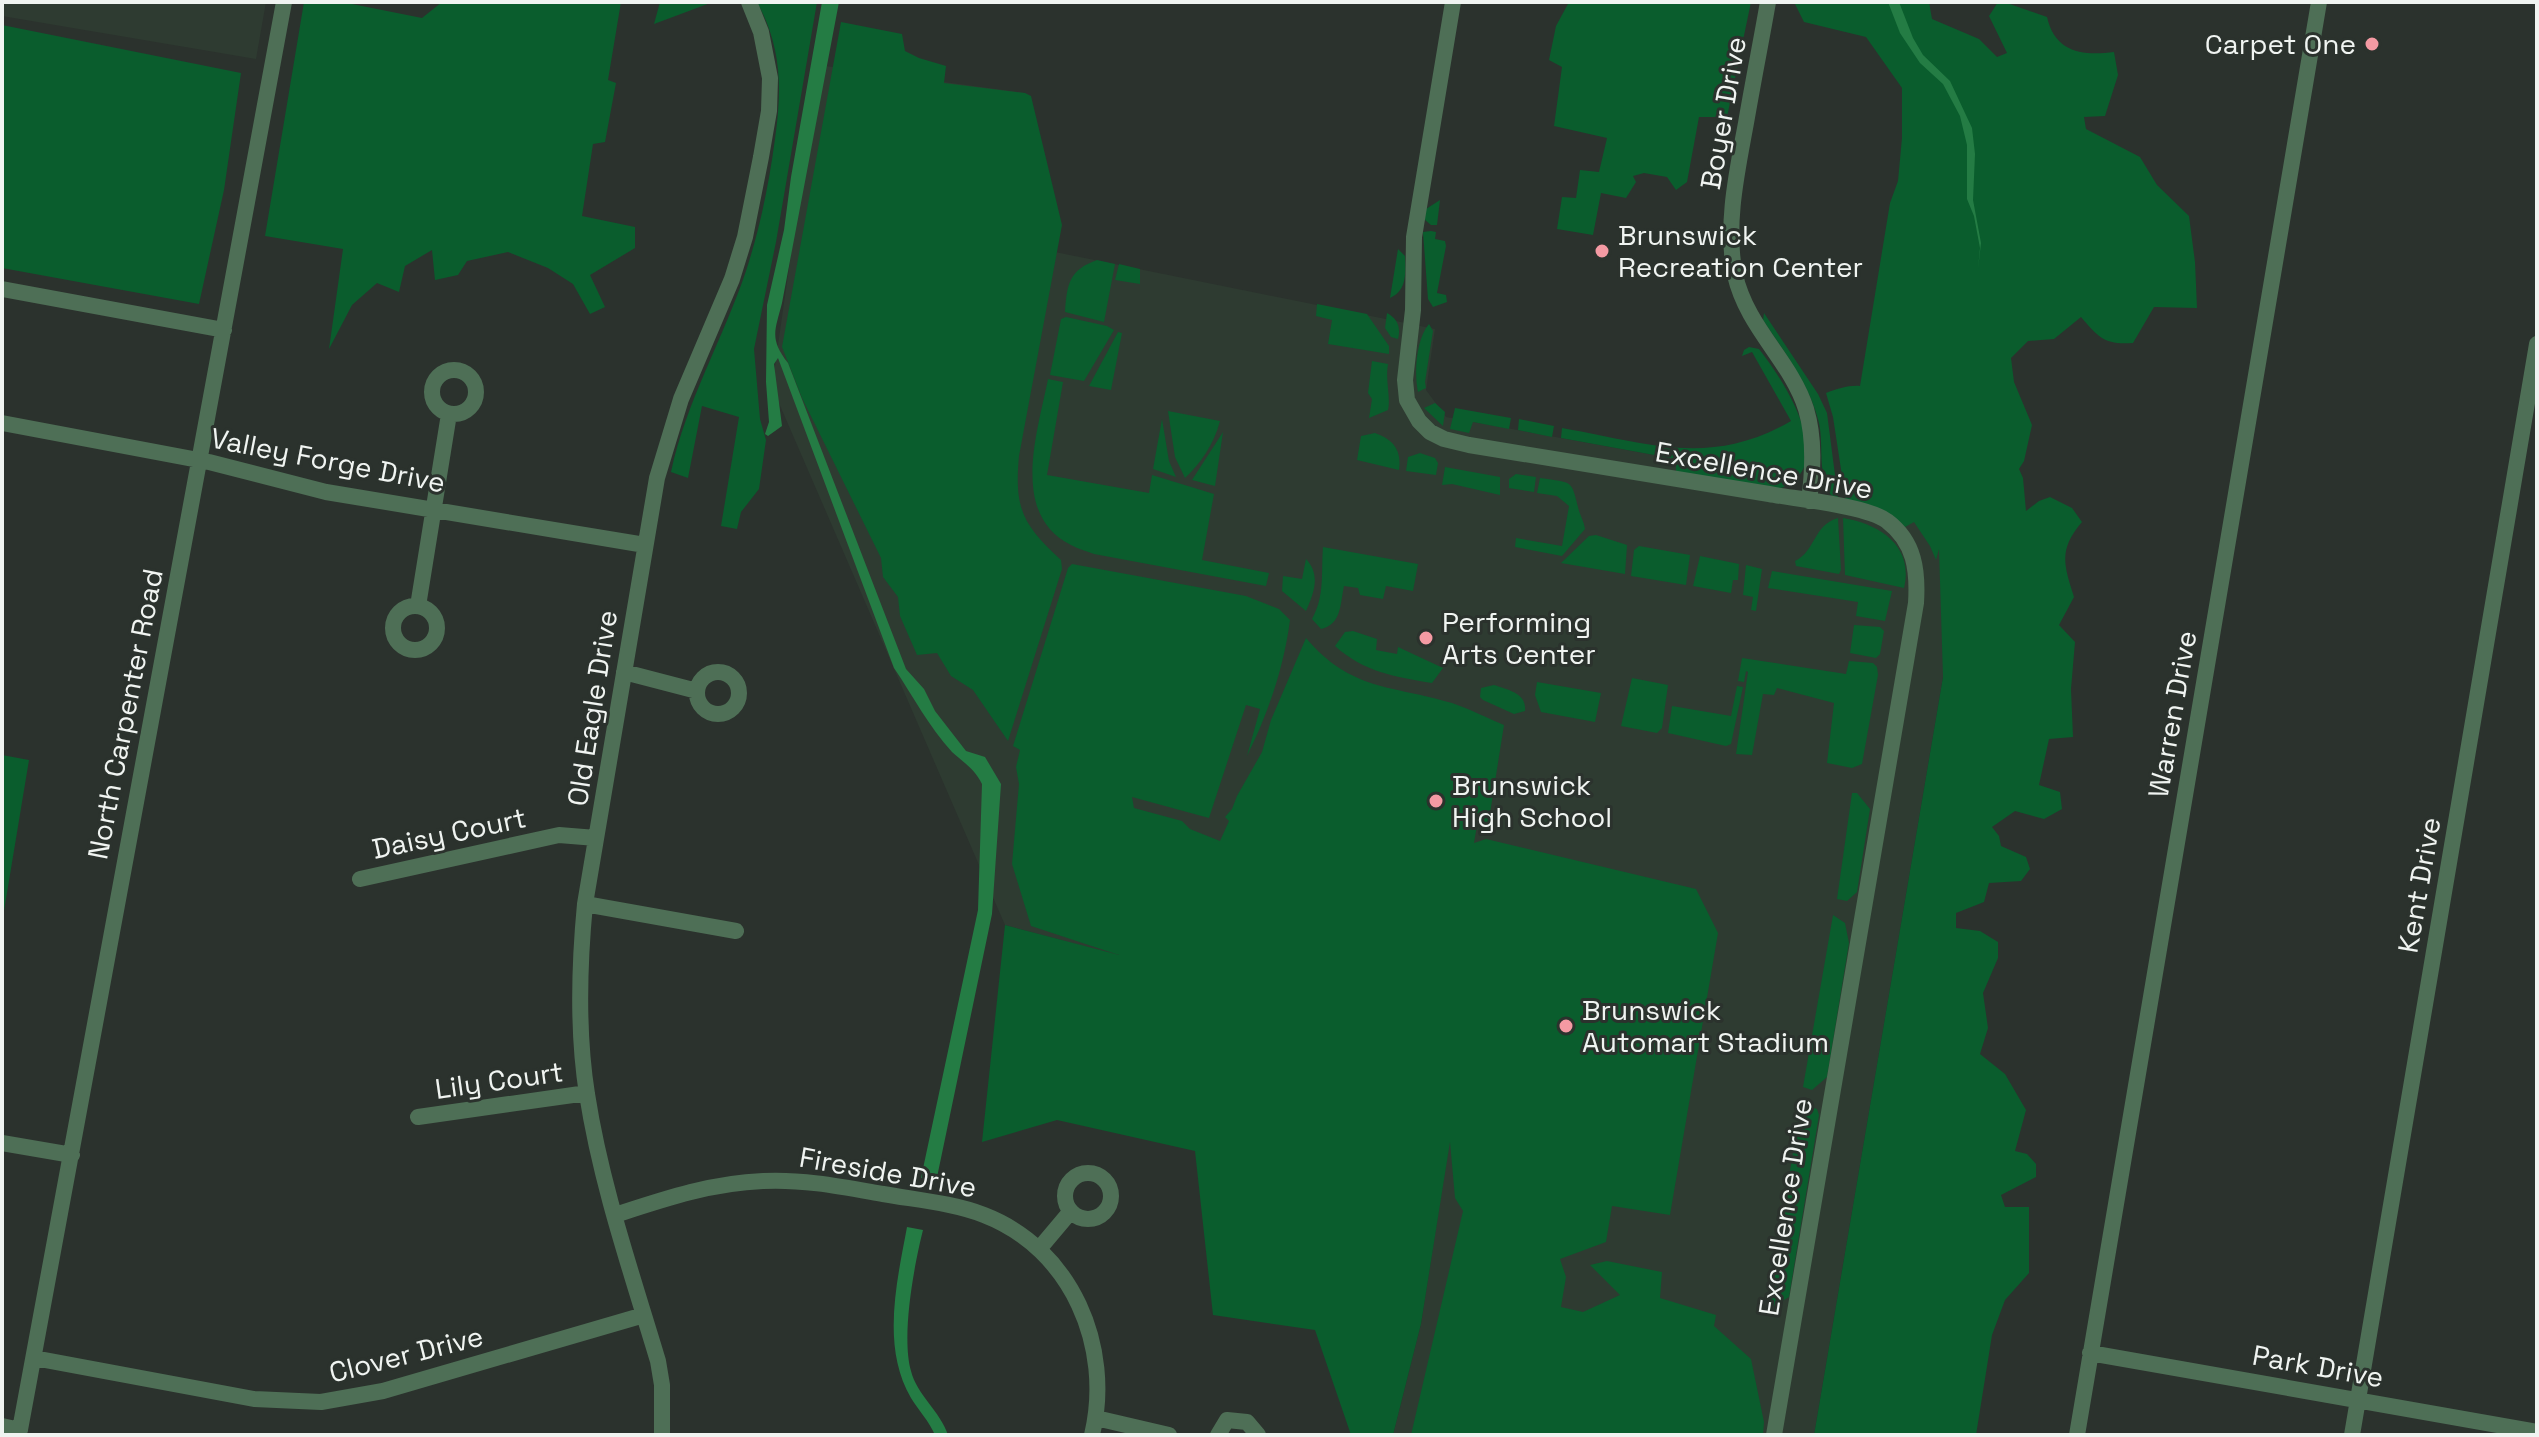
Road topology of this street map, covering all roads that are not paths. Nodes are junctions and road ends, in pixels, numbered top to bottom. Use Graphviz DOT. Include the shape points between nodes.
graph roads {
  1 [pos="284,2"];
  2 [pos="749,2"];
  3 [pos="1453,2"];
  4 [pos="1768,2"];
  5 [pos="2319,2"];
  6 [pos="2,289"];
  7 [pos="224,330"];
  8 [pos="2537,344"];
  9 [pos="449,414"];
  10 [pos="2,423"];
  11 [pos="199,461"];
  12 [pos="1809,501"];
  13 [pos="434,509"];
  14 [pos="645,545"];
  15 [pos="418,606"];
  16 [pos="624,672"];
  17 [pos="697,691"];
  18 [pos="596,838"];
  19 [pos="360,879"];
  20 [pos="585,904"];
  21 [pos="736,931"];
  22 [pos="587,1093"];
  23 [pos="418,1117"];
  24 [pos="2,1143"];
  25 [pos="72,1155"];
  26 [pos="1071,1211"];
  27 [pos="615,1215"];
  28 [pos="1039,1249"];
  29 [pos="644,1315"];
  30 [pos="2090,1353"];
  31 [pos="34,1358"];
  32 [pos="2358,1398"];
  33 [pos="1096,1418"];
  34 [pos="2,1426"];
  35 [pos="20,1432"];
  36 [pos="2537,1432"];
  37 [pos="662,1435"];
  38 [pos="1092,1435"];
  39 [pos="1169,1435"];
  40 [pos="1218,1435"];
  41 [pos="1258,1435"];
  42 [pos="1774,1435"];
  43 [pos="2077,1435"];
  44 [pos="2352,1435"];
  1 -- 7 [label="street, North Carpenter Road"];
  2 -- 14 [label="street, Old Eagle Drive" via="770,78 755,194 732,279 667,438"];
  3 -- 12 [label="street, Excellence Drive" via="1414,237 1405,380 1407,400 1419,421 1444,439 1469,445"];
  4 -- 12 [label="street, Boyer Drive" via="1739,161 1731,241 1735,275 1748,309 1806,409 1813,471"];
  5 -- 30 [label="street, Warren Drive"];
  6 -- 7 [label="street"];
  7 -- 11 [label="street, North Carpenter Road"];
  8 -- 32 [label="street, Kent Drive"];
  9 -- 13 [label="street"];
  10 -- 11 [label="street, Valley Forge Drive"];
  11 -- 13 [label="street, Valley Forge Drive" via="326,492"];
  11 -- 25 [label="street, North Carpenter Road"];
  12 -- 42 [label="street, Excellence Drive" via="1885,519 1913,554 1917,582"];
  13 -- 14 [label="street, Valley Forge Drive"];
  13 -- 15 [label="street"];
  14 -- 16 [label="street, Old Eagle Drive"];
  16 -- 17 [label="street"];
  16 -- 18 [label="street, Old Eagle Drive"];
  18 -- 19 [label="street, Daisy Court" via="559,835"];
  18 -- 20 [label="street, Old Eagle Drive"];
  20 -- 21 [label="street"];
  20 -- 22 [label="street, Old Eagle Drive" via="580,993"];
  22 -- 23 [label="street, Lily Court"];
  22 -- 27 [label="street, Old Eagle Drive"];
  24 -- 25 [label="street"];
  25 -- 31 [label="street, North Carpenter Road"];
  26 -- 28 [label="street"];
  27 -- 28 [label="street, Fireside Drive" via="725,1184 800,1181 962,1208 1008,1227"];
  27 -- 29 [label="street, Old Eagle Drive"];
  28 -- 33 [label="street, Fireside Drive" via="1069,1285 1090,1330 1098,1381"];
  29 -- 31 [label="street, Clover Drive" via="383,1391 321,1402 254,1399"];
  29 -- 37 [label="street, Old Eagle Drive" via="662,1385"];
  30 -- 32 [label="street, Park Drive"];
  30 -- 43 [label="street, Warren Drive"];
  31 -- 35 [label="street, North Carpenter Road"];
  32 -- 36 [label="street, Park Drive"];
  32 -- 44 [label="street, Kent Drive"];
  33 -- 38 [label="street, Fireside Drive"];
  33 -- 39 [label="street"];
  34 -- 35 [label="street"];
  40 -- 41 [label="street" via="1227,1420 1247,1422"];
}
